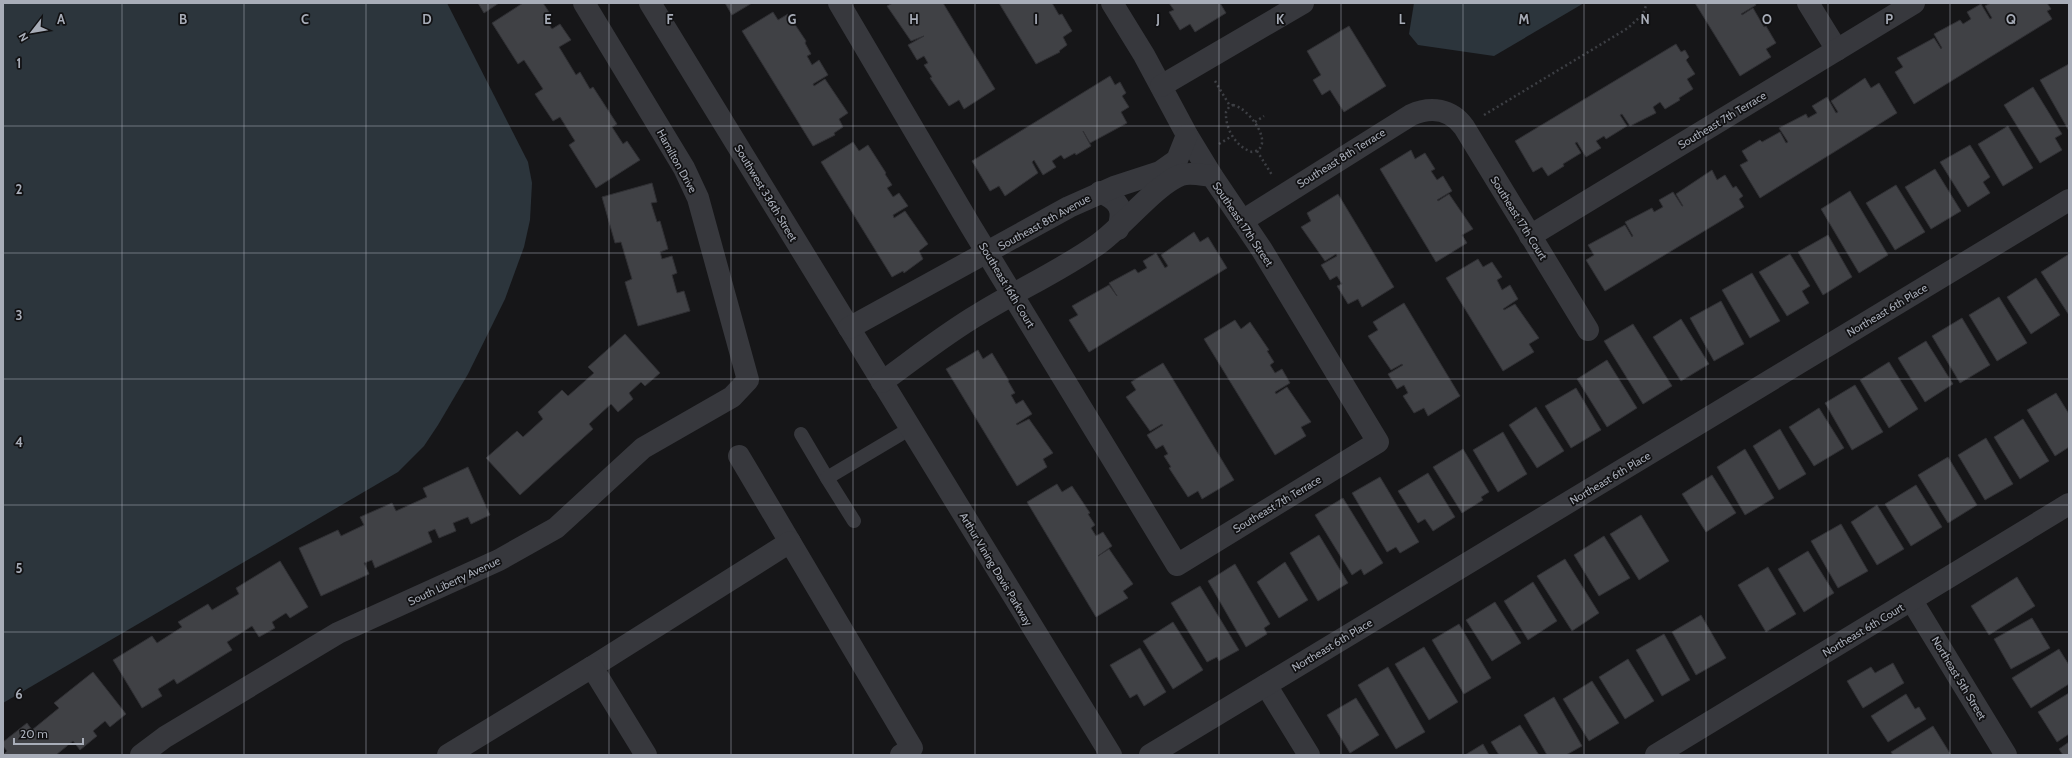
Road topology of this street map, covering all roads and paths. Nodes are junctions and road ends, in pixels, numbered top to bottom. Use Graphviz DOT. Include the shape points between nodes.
graph roads {
  1 [pos="584,3"];
  2 [pos="650,3"];
  3 [pos="839,3"];
  4 [pos="1112,3"];
  5 [pos="1303,3"];
  6 [pos="1647,3"];
  7 [pos="1808,3"];
  8 [pos="1914,3"];
  9 [pos="1837,50"];
  10 [pos="1213,77"];
  11 [pos="1161,86"];
  12 [pos="1230,106"];
  13 [pos="1444,111"];
  14 [pos="1264,116"];
  15 [pos="1479,118"];
  16 [pos="1255,122"];
  17 [pos="1187,135"];
  18 [pos="1232,136"];
  19 [pos="1216,145"];
  20 [pos="1257,151"];
  21 [pos="1212,176"];
  22 [pos="1274,179"];
  23 [pos="1100,192"];
  24 [pos="2069,200"];
  25 [pos="1242,221"];
  26 [pos="1118,229"];
  27 [pos="1530,236"];
  28 [pos="987,253"];
  29 [pos="1013,295"];
  30 [pos="849,328"];
  31 [pos="1588,330"];
  32 [pos="748,380"];
  33 [pos="882,382"];
  34 [pos="911,428"];
  35 [pos="801,434"];
  36 [pos="1378,442"];
  37 [pos="740,456"];
  38 [pos="827,478"];
  39 [pos="2069,504"];
  40 [pos="854,521"];
  41 [pos="790,542"];
  42 [pos="1177,565"];
  43 [pos="1912,601"];
  44 [pos="592,667"];
  45 [pos="1266,685"];
  46 [pos="141,755"];
  47 [pos="448,755"];
  48 [pos="646,755"];
  49 [pos="901,755"];
  50 [pos="1111,755"];
  51 [pos="1150,755"];
  52 [pos="1309,755"];
  53 [pos="1656,755"];
  54 [pos="2006,755"];
  1 -- 32 [label="street, Hamilton Drive" via="684,168 698,198"];
  2 -- 30 [label="street, Southwest 336th Street"];
  3 -- 28 [label="street, Southeast 16th Court"];
  4 -- 11 [label="street, Southeast 17th Street"];
  5 -- 11 [label="street"];
  6 -- 15 [label="path" via="1643,14 1628,28"];
  7 -- 9 [label="street"];
  8 -- 9 [label="street, Southeast 7th Terrace"];
  9 -- 27 [label="street, Southeast 7th Terrace"];
  10 -- 12 [label="path"];
  11 -- 17 [label="street, Southeast 17th Street"];
  12 -- 16 [label="path" via="1245,110"];
  12 -- 18 [label="path" via="1226,117"];
  13 -- 25 [label="street, Southeast 8th Terrace" via="1428,109 1411,114"];
  13 -- 27 [label="street, Southeast 17th Court" via="1457,118 1464,127"];
  14 -- 16 [label="path"];
  16 -- 20 [label="path" via="1262,141"];
  17 -- 21 [label="street, Southeast 17th Street"];
  17 -- 23 [label="street, Southeast 8th Avenue" via="1177,160 1170,166 1156,174"];
  18 -- 19 [label="path"];
  18 -- 20 [label="path" via="1244,148 1252,152"];
  20 -- 22 [label="path"];
  21 -- 25 [label="street, Southeast 17th Street"];
  21 -- 26 [label="street" via="1191,174 1177,177"];
  23 -- 26 [label="street" via="1111,197 1120,209"];
  23 -- 28 [label="street, Southeast 8th Avenue"];
  24 -- 45 [label="street, Northeast 6th Place"];
  25 -- 36 [label="street, Southeast 17th Street"];
  26 -- 29 [label="street" via="1069,264"];
  27 -- 31 [label="street, Southeast 17th Court"];
  28 -- 29 [label="street, Southeast 16th Court"];
  28 -- 30 [label="street, Southeast 8th Avenue"];
  29 -- 33 [label="street" via="960,325"];
  29 -- 42 [label="street, Southeast 16th Court"];
  30 -- 33 [label="street, Southwest 336th Street"];
  32 -- 46 [label="street, South Liberty Avenue" via="732,397 643,448 556,528 499,560 338,633 165,737"];
  33 -- 34 [label="street, Arthur Vining Davis Parkway"];
  34 -- 38 [label="lane"];
  34 -- 50 [label="street, Arthur Vining Davis Parkway"];
  35 -- 38 [label="lane"];
  36 -- 42 [label="street, Southeast 7th Terrace"];
  37 -- 41 [label="street"];
  38 -- 40 [label="lane"];
  39 -- 43 [label="street, Northeast 6th Court"];
  41 -- 44 [label="street"];
  41 -- 49 [label="street" via="912,748"];
  43 -- 53 [label="street, Northeast 6th Court"];
  43 -- 54 [label="street, Northeast 5th Street"];
  44 -- 47 [label="street"];
  44 -- 48 [label="street"];
  45 -- 51 [label="street, Northeast 6th Place"];
  45 -- 52 [label="street"];
}
